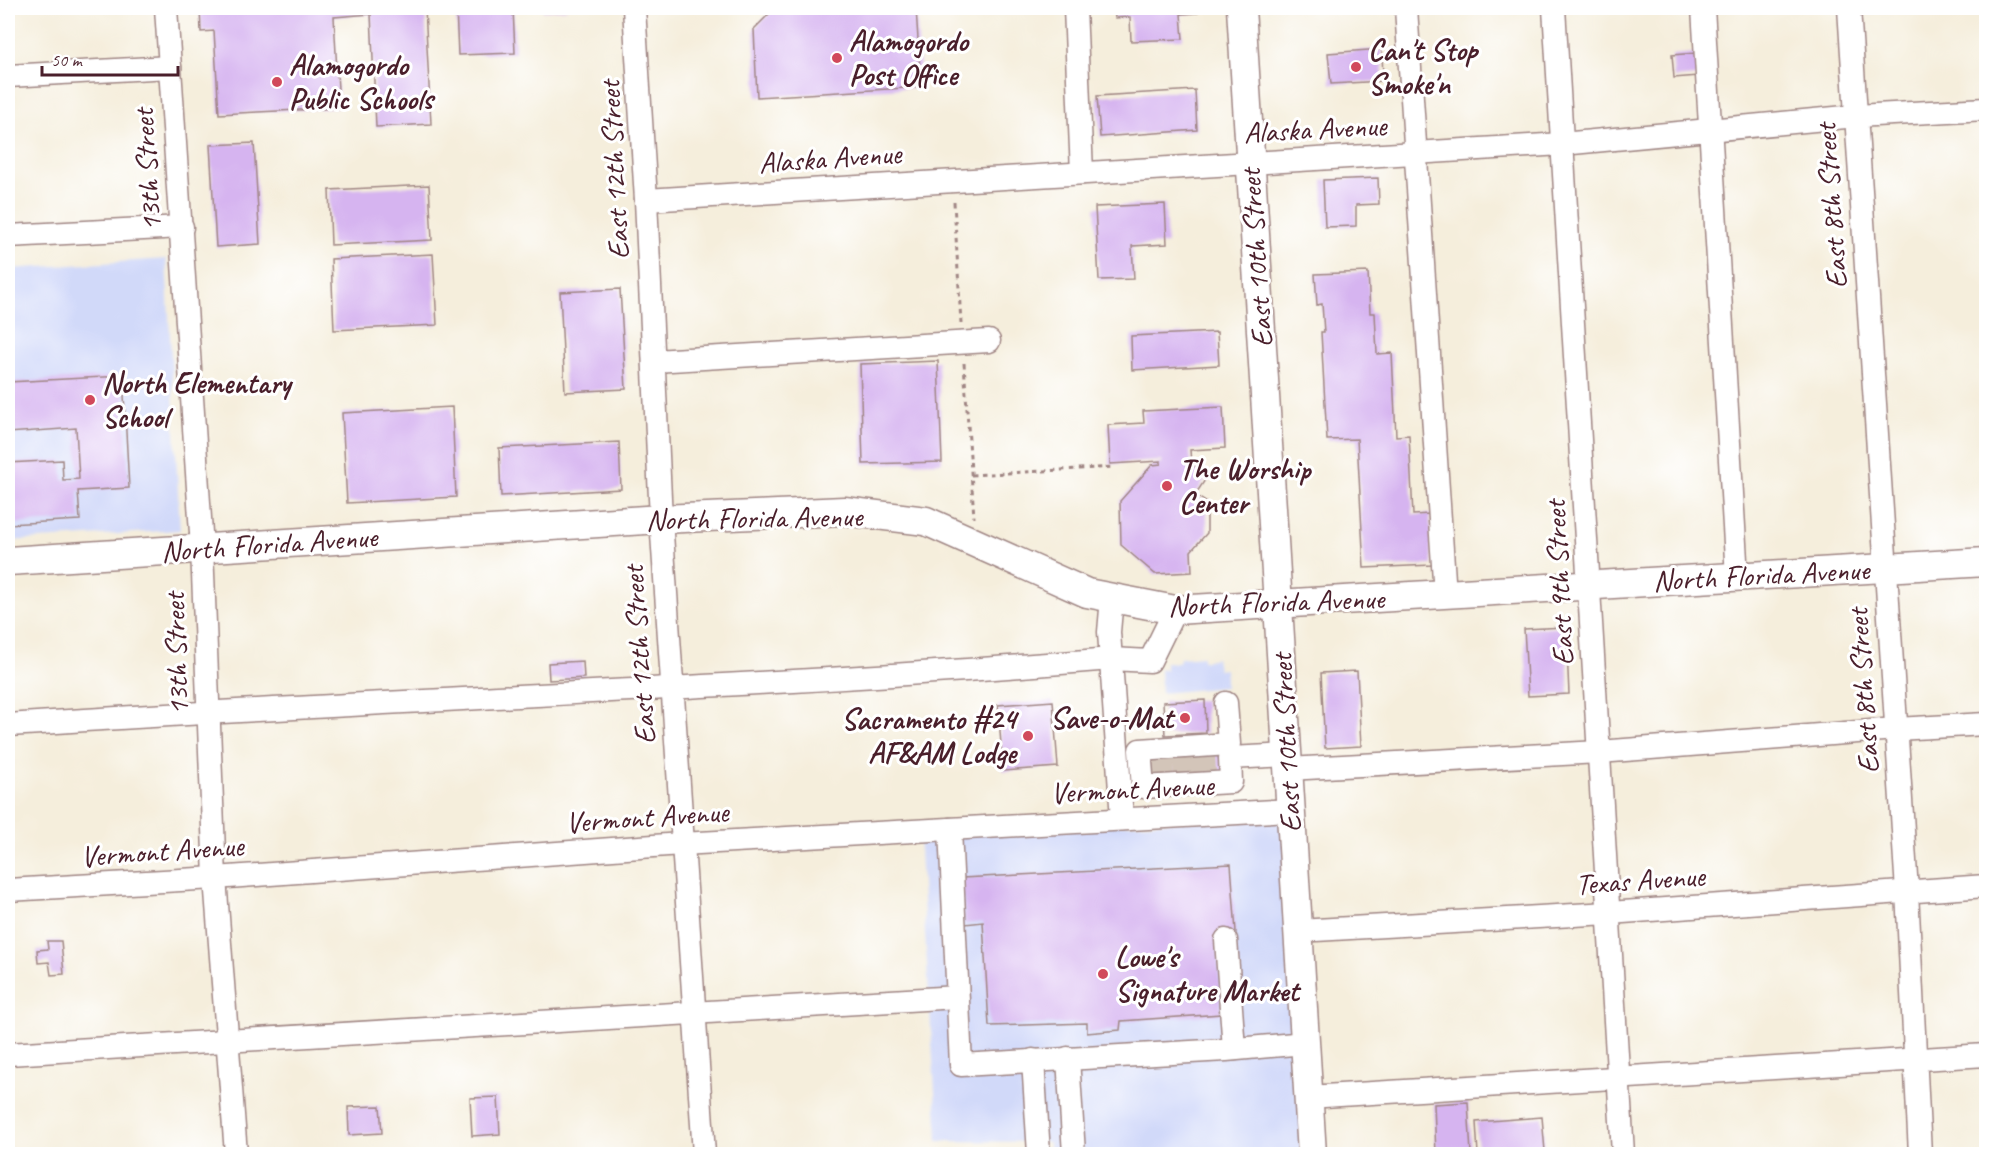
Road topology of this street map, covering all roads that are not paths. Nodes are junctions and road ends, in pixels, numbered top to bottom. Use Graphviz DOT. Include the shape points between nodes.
graph roads {
  1 [pos="166,8"];
  2 [pos="634,8"];
  3 [pos="1075,8"];
  4 [pos="1241,8"];
  5 [pos="1406,8"];
  6 [pos="1554,8"];
  7 [pos="1703,8"];
  8 [pos="1849,8"];
  9 [pos="170,67"];
  10 [pos="8,76"];
  11 [pos="1986,109"];
  12 [pos="1856,116"];
  13 [pos="1711,130"];
  14 [pos="1562,144"];
  15 [pos="1414,153"];
  16 [pos="1251,162"];
  17 [pos="1082,173"];
  18 [pos="646,200"];
  19 [pos="182,226"];
  20 [pos="8,236"];
  21 [pos="989,341"];
  22 [pos="654,361"];
  23 [pos="661,519"];
  24 [pos="202,548"];
  25 [pos="8,561"];
  26 [pos="1986,561"];
  27 [pos="1884,568"];
  28 [pos="1737,577"];
  29 [pos="1590,586"];
  30 [pos="1445,595"];
  31 [pos="1112,598"];
  32 [pos="1278,605"];
  33 [pos="1175,610"];
  34 [pos="1111,659"];
  35 [pos="671,687"];
  36 [pos="1226,703"];
  37 [pos="208,711"];
  38 [pos="1986,724"];
  39 [pos="8,725"];
  40 [pos="1896,729"];
  41 [pos="1230,751"];
  42 [pos="1599,752"];
  43 [pos="1287,762"];
  44 [pos="1175,767"];
  45 [pos="1120,789"];
  46 [pos="1291,810"];
  47 [pos="1220,814"];
  48 [pos="1152,818"];
  49 [pos="1122,819"];
  50 [pos="950,829"];
  51 [pos="681,844"];
  52 [pos="215,878"];
  53 [pos="1986,886"];
  54 [pos="8,890"];
  55 [pos="1907,891"];
  56 [pos="1609,913"];
  57 [pos="1298,931"];
  58 [pos="1226,940"];
  59 [pos="957,997"];
  60 [pos="694,1015"];
  61 [pos="227,1042"];
  62 [pos="1305,1043"];
  63 [pos="1234,1049"];
  64 [pos="8,1054"];
  65 [pos="1986,1055"];
  66 [pos="1068,1058"];
  67 [pos="1033,1060"];
  68 [pos="1915,1060"];
  69 [pos="1618,1077"];
  70 [pos="1308,1097"];
  71 [pos="236,1155"];
  72 [pos="704,1155"];
  73 [pos="1039,1155"];
  74 [pos="1074,1155"];
  75 [pos="1312,1155"];
  76 [pos="1623,1155"];
  77 [pos="1920,1155"];
  1 -- 9 [label="street, 13th Street"];
  2 -- 18 [label="street, East 12th Street"];
  3 -- 17 [label="street"];
  4 -- 16 [label="main road, East 10th Street"];
  5 -- 15 [label="street"];
  6 -- 14 [label="street, East 9th Street"];
  7 -- 13 [label="street"];
  8 -- 12 [label="street, East 8th Street"];
  9 -- 10 [label="street"];
  9 -- 19 [label="street, 13th Street"];
  11 -- 12 [label="street, Alaska Avenue"];
  12 -- 13 [label="street, Alaska Avenue"];
  12 -- 27 [label="street, East 8th Street"];
  13 -- 14 [label="street, Alaska Avenue"];
  13 -- 28 [label="street"];
  14 -- 15 [label="street, Alaska Avenue"];
  14 -- 29 [label="street, East 9th Street"];
  15 -- 16 [label="street, Alaska Avenue"];
  15 -- 30 [label="street"];
  16 -- 17 [label="street, Alaska Avenue"];
  16 -- 32 [label="main road, East 10th Street"];
  17 -- 18 [label="street, Alaska Avenue"];
  18 -- 22 [label="street, East 12th Street"];
  19 -- 20 [label="street"];
  19 -- 24 [label="street, 13th Street"];
  21 -- 22 [label="street"];
  22 -- 23 [label="street, East 12th Street"];
  23 -- 24 [label="main road, North Florida Avenue"];
  23 -- 31 [label="main road, North Florida Avenue" via="844,511 926,521 1087,593"];
  23 -- 35 [label="street, East 12th Street"];
  24 -- 25 [label="main road, North Florida Avenue"];
  24 -- 37 [label="street, 13th Street"];
  26 -- 27 [label="main road, North Florida Avenue"];
  27 -- 28 [label="main road, North Florida Avenue"];
  27 -- 40 [label="street, East 8th Street"];
  28 -- 29 [label="main road, North Florida Avenue"];
  29 -- 30 [label="main road, North Florida Avenue"];
  29 -- 42 [label="street, East 9th Street"];
  30 -- 32 [label="main road, North Florida Avenue"];
  31 -- 33 [label="main road, North Florida Avenue"];
  31 -- 34 [label="street"];
  32 -- 33 [label="main road, North Florida Avenue"];
  32 -- 43 [label="main road, East 10th Street"];
  33 -- 34 [label="street" via="1150,661"];
  34 -- 35 [label="street"];
  34 -- 44 [label="street"];
  35 -- 37 [label="street"];
  35 -- 51 [label="street, East 12th Street"];
  36 -- 41 [label="street"];
  37 -- 39 [label="street"];
  37 -- 52 [label="street, 13th Street"];
  38 -- 40 [label="street"];
  40 -- 42 [label="street"];
  40 -- 55 [label="street, East 8th Street"];
  41 -- 43 [label="street"];
  41 -- 44 [label="street"];
  41 -- 44 [label="street" via="1231,782"];
  42 -- 43 [label="street"];
  42 -- 56 [label="street, East 9th Street"];
  43 -- 46 [label="main road, East 10th Street"];
  44 -- 45 [label="street"];
  44 -- 45 [label="street"];
  44 -- 47 [label="street"];
  44 -- 48 [label="street"];
  45 -- 49 [label="street"];
  46 -- 47 [label="street, Vermont Avenue"];
  46 -- 57 [label="main road, East 10th Street"];
  47 -- 48 [label="street, Vermont Avenue"];
  48 -- 49 [label="street, Vermont Avenue"];
  49 -- 50 [label="street, Vermont Avenue"];
  50 -- 51 [label="street, Vermont Avenue"];
  50 -- 59 [label="street"];
  51 -- 52 [label="street, Vermont Avenue"];
  51 -- 60 [label="street, East 12th Street"];
  52 -- 54 [label="street, Vermont Avenue"];
  52 -- 61 [label="street, 13th Street"];
  53 -- 55 [label="street, Texas Avenue"];
  55 -- 56 [label="street, Texas Avenue"];
  55 -- 68 [label="street, East 8th Street"];
  56 -- 57 [label="street, Texas Avenue"];
  56 -- 69 [label="street, East 9th Street"];
  57 -- 62 [label="main road, East 10th Street"];
  58 -- 63 [label="street"];
  59 -- 60 [label="street"];
  59 -- 67 [label="street" via="961,1065"];
  60 -- 61 [label="street"];
  60 -- 72 [label="street, East 12th Street"];
  61 -- 64 [label="street"];
  61 -- 71 [label="street, 13th Street"];
  62 -- 63 [label="street"];
  62 -- 70 [label="main road, East 10th Street"];
  63 -- 66 [label="street"];
  65 -- 68 [label="street"];
  66 -- 67 [label="street"];
  66 -- 74 [label="street"];
  67 -- 73 [label="street"];
  68 -- 69 [label="street"];
  68 -- 77 [label="street, East 8th Street"];
  69 -- 70 [label="street"];
  69 -- 76 [label="street, East 9th Street"];
  70 -- 75 [label="main road, East 10th Street"];
}
